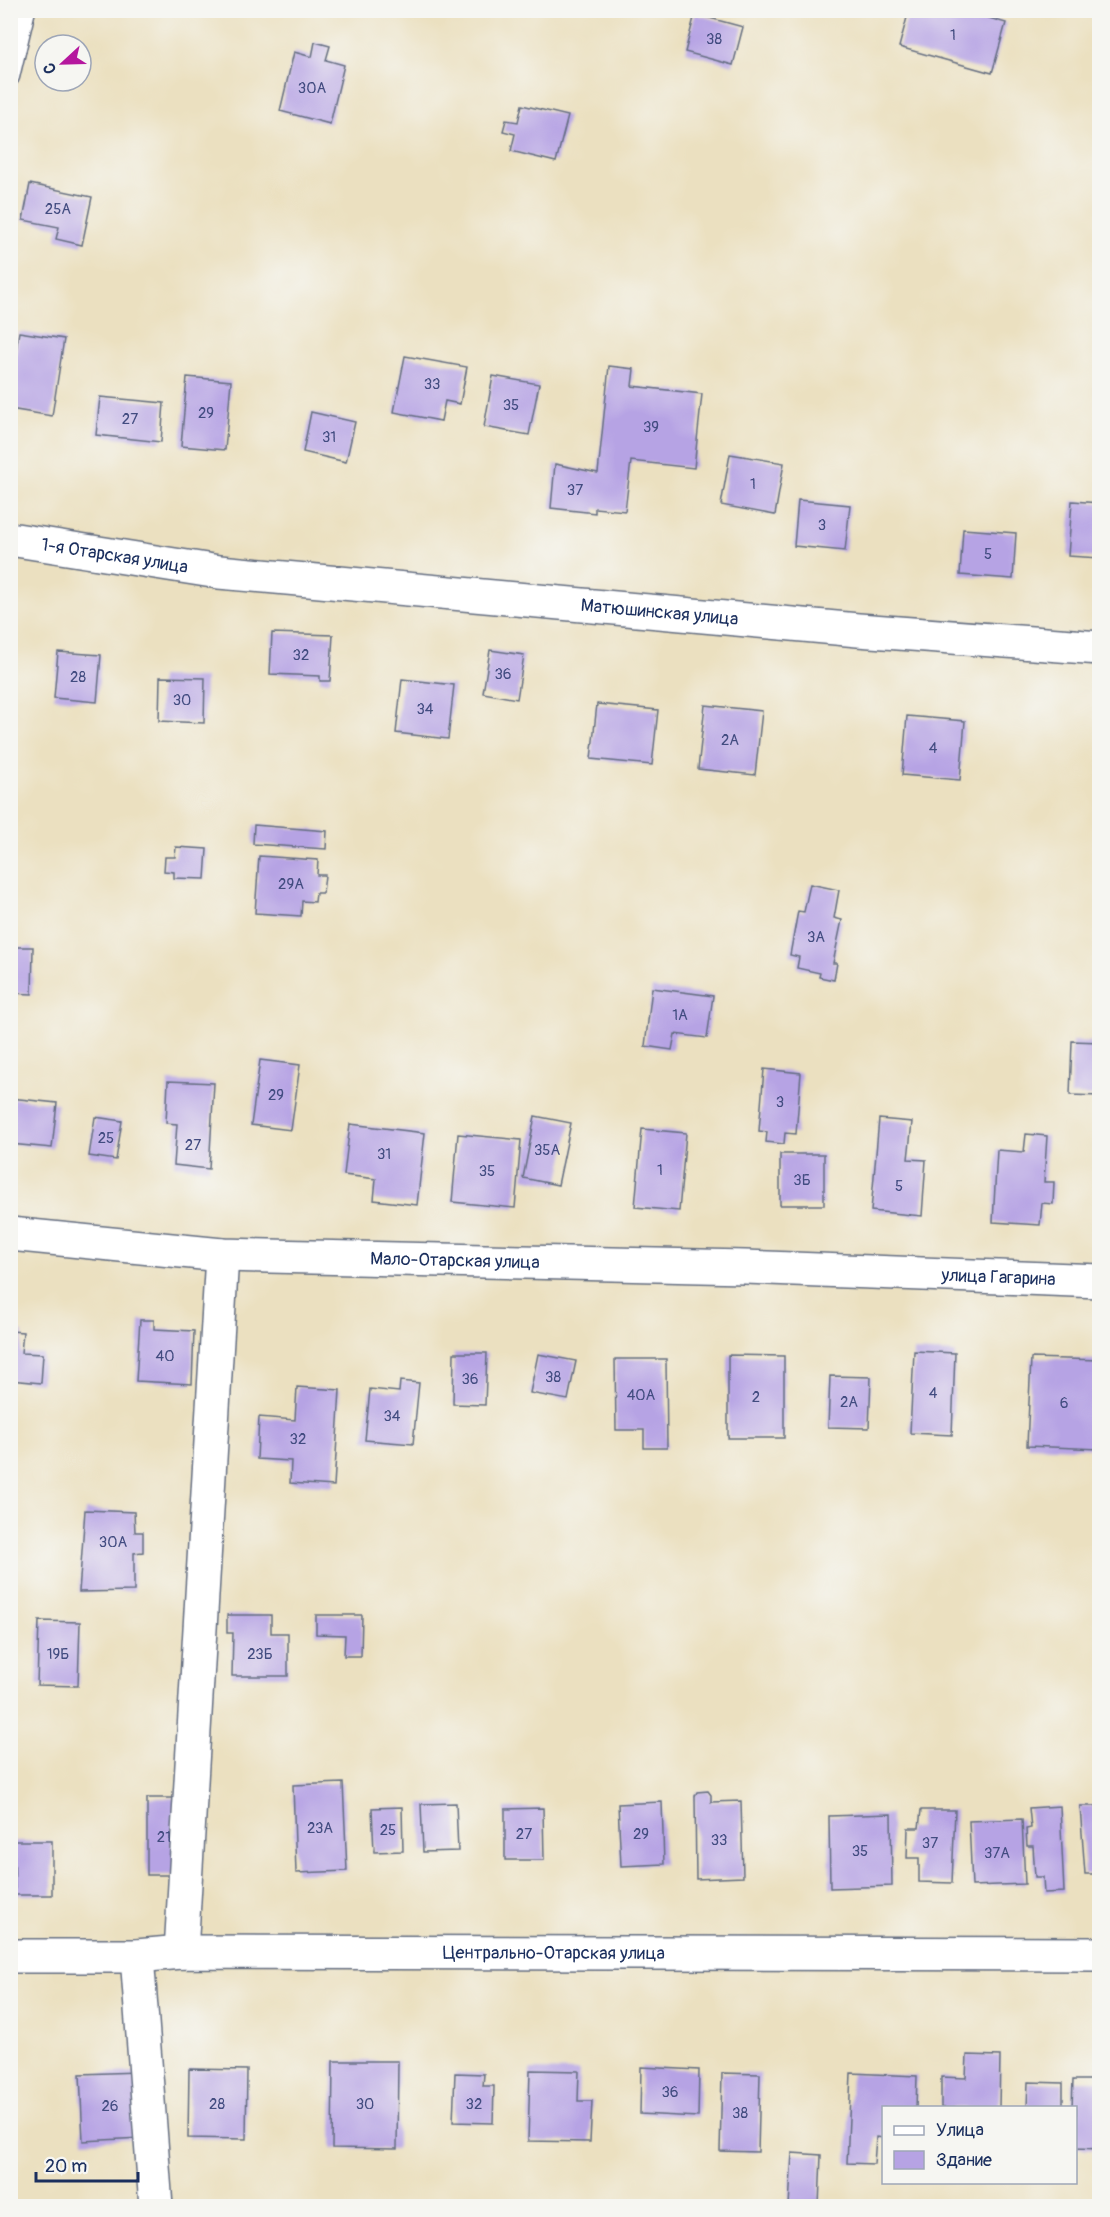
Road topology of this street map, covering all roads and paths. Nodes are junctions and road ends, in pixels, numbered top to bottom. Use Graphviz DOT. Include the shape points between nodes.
graph roads {
  1 [pos="26,10"];
  2 [pos="10,77"];
  3 [pos="10,539"];
  4 [pos="219,572"];
  5 [pos="1100,648"];
  6 [pos="10,1234"];
  7 [pos="222,1255"];
  8 [pos="898,1271"];
  9 [pos="1100,1281"];
  10 [pos="181,1952"];
  11 [pos="1100,1954"];
  12 [pos="10,1956"];
  13 [pos="137,1956"];
  14 [pos="156,2206"];
  1 -- 2 [label="lane"];
  3 -- 4 [label="street, 1-я Отарская улица"];
  4 -- 5 [label="street, Матюшинская улица"];
  6 -- 7 [label="street, Мало-Отарская улица"];
  7 -- 8 [label="street, Мало-Отарская улица"];
  7 -- 10 [label="street"];
  8 -- 9 [label="street, улица Гагарина"];
  10 -- 11 [label="street, Центрально-Отарская улица"];
  10 -- 13 [label="street, Центрально-Отарская улица"];
  12 -- 13 [label="street, Центрально-Отарская улица"];
  13 -- 14 [label="street"];
}
